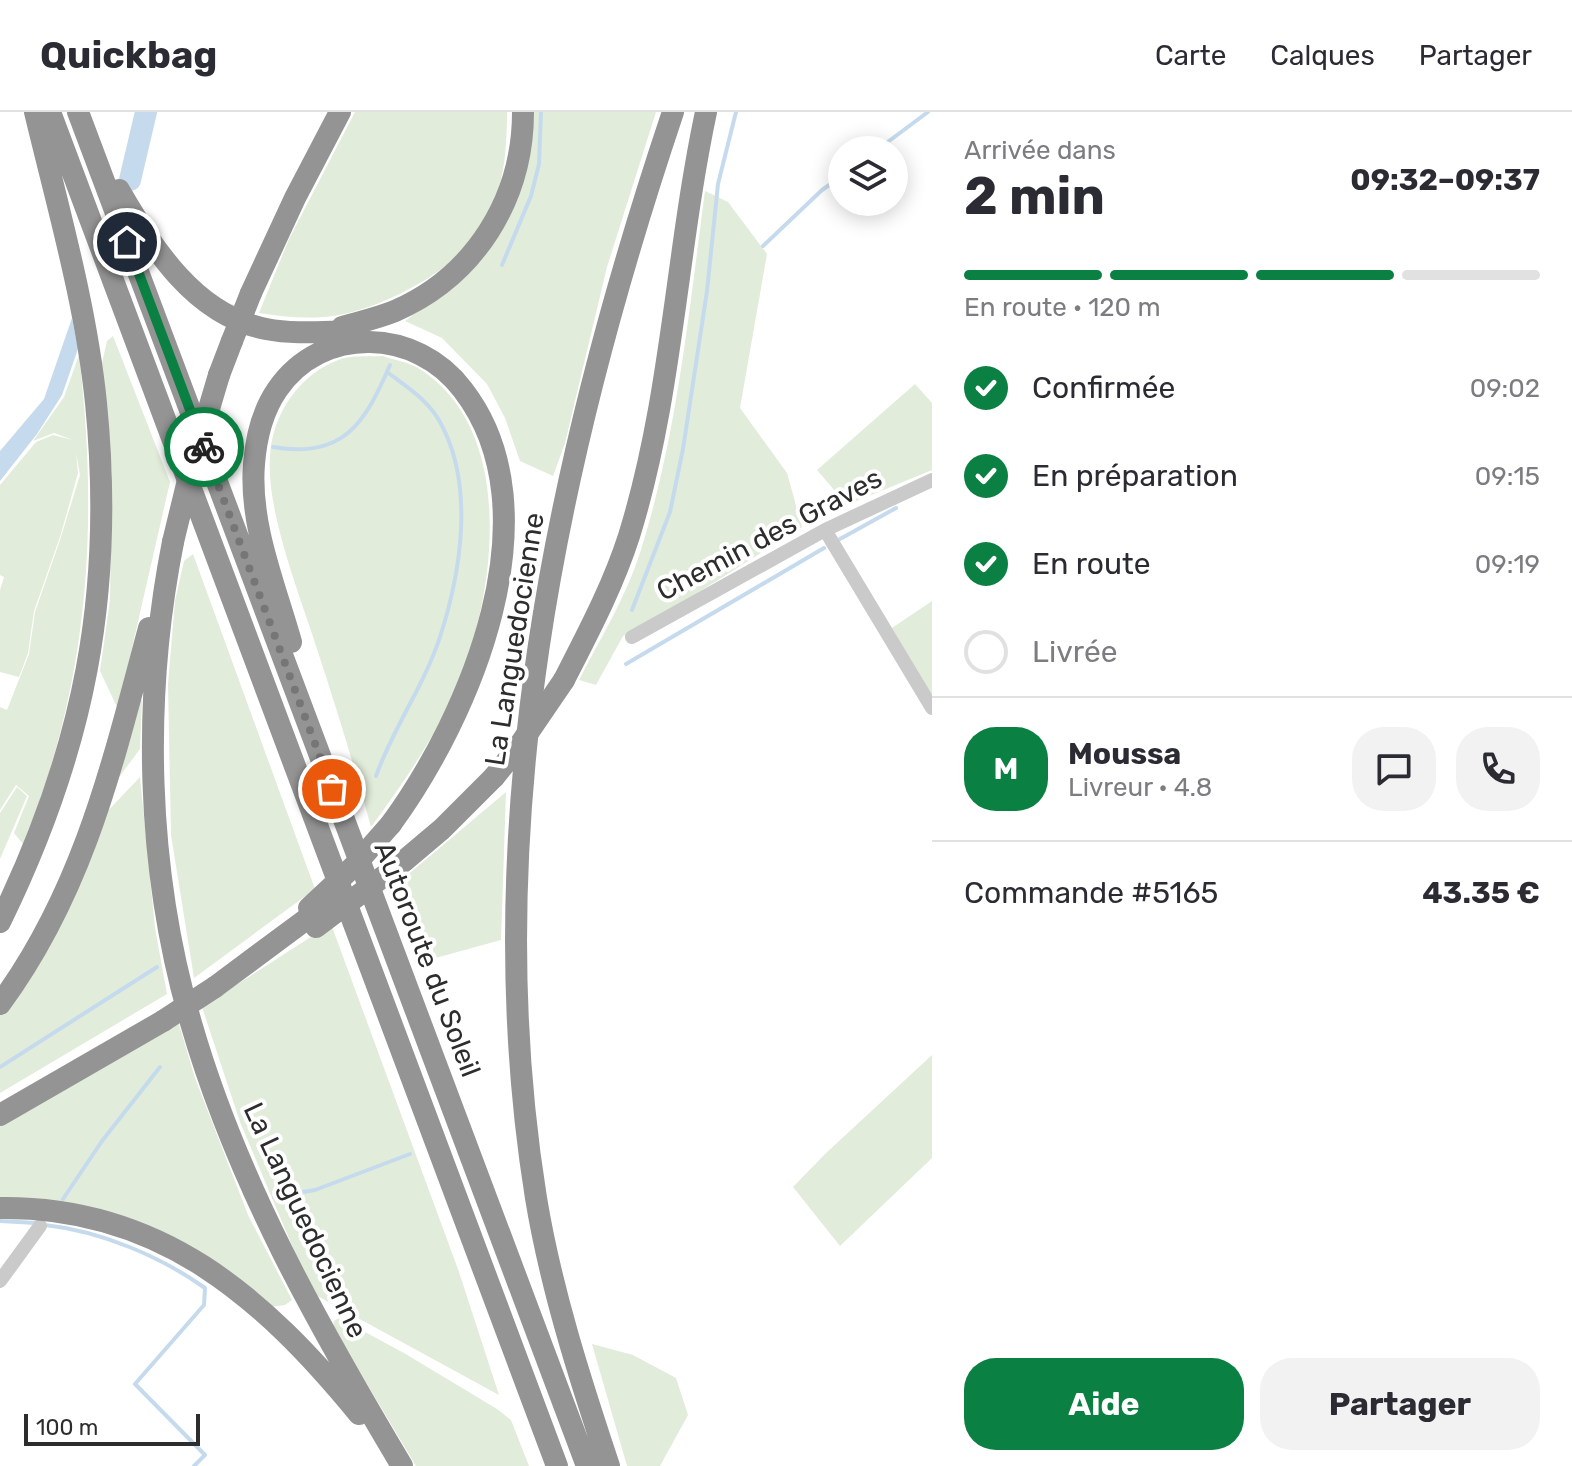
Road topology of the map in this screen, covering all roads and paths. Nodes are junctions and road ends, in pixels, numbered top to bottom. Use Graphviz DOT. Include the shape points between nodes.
graph roads {
  1 [pos="35,112"];
  2 [pos="50,112"];
  3 [pos="78,112"];
  4 [pos="340,112"];
  5 [pos="523,112"];
  6 [pos="673,112"];
  7 [pos="706,112"];
  8 [pos="87,135"];
  9 [pos="323,332"];
  10 [pos="932,480"];
  11 [pos="825,530"];
  12 [pos="173,542"];
  13 [pos="632,637"];
  14 [pos="932,708"];
  15 [pos="332,789"];
  16 [pos="392,828"];
  17 [pos="312,916"];
  18 [pos="0,922"];
  19 [pos="0,1004"];
  20 [pos="162,1017"];
  21 [pos="0,1106"];
  22 [pos="0,1115"];
  23 [pos="0,1208"];
  24 [pos="40,1226"];
  25 [pos="0,1281"];
  26 [pos="401,1466"];
  27 [pos="557,1466"];
  28 [pos="587,1466"];
  29 [pos="609,1466"];
  1 -- 18 [label="highway" via="89,354 102,512 88,667 60,780"];
  2 -- 27 [label="highway, Autoroute du Soleil"];
  3 -- 8 [label="highway, Autoroute du Soleil"];
  4 -- 12 [label="highway, La Languedocienne, bridge" via="295,198 232,341"];
  5 -- 9 [label="highway" via="515,177 498,218 477,249 413,302"];
  6 -- 29 [label="highway, La Languedocienne" via="616,298 555,549 529,707 517,852 517,1029 537,1201 569,1337"];
  7 -- 17 [label="highway, bridge" via="647,472 617,569 564,680 494,777 442,829 404,861"];
  8 -- 9 [label="highway" via="159,254 196,294 250,325"];
  8 -- 15 [label="highway, Autoroute du Soleil"];
  9 -- 16 [label="highway" via="389,332 445,358 465,376 489,414 507,481 507,564 488,655 446,754"];
  10 -- 11 [label="street, Chemin des Graves"];
  11 -- 13 [label="street, Chemin des Graves"];
  11 -- 14 [label="street"];
  12 -- 19 [label="highway" via="81,859 50,924"];
  12 -- 26 [label="highway, La Languedocienne" via="159,634 153,747 160,858 184,995 218,1103 259,1204 332,1348"];
  15 -- 16 [label="highway" via="260,530 255,450 271,400 304,361 353,341 389,342 438,364 471,401 495,459 502,525 496,590 478,664 442,745"];
  15 -- 28 [label="highway, Autoroute du Soleil"];
  16 -- 17 [label="highway"];
  17 -- 20 [label="highway, bridge"];
  20 -- 21 [label="highway"];
  20 -- 22 [label="highway"];
  23 -- 26 [label="highway" via="108,1221 169,1245 219,1275 310,1356"];
  24 -- 25 [label="street"];
}
